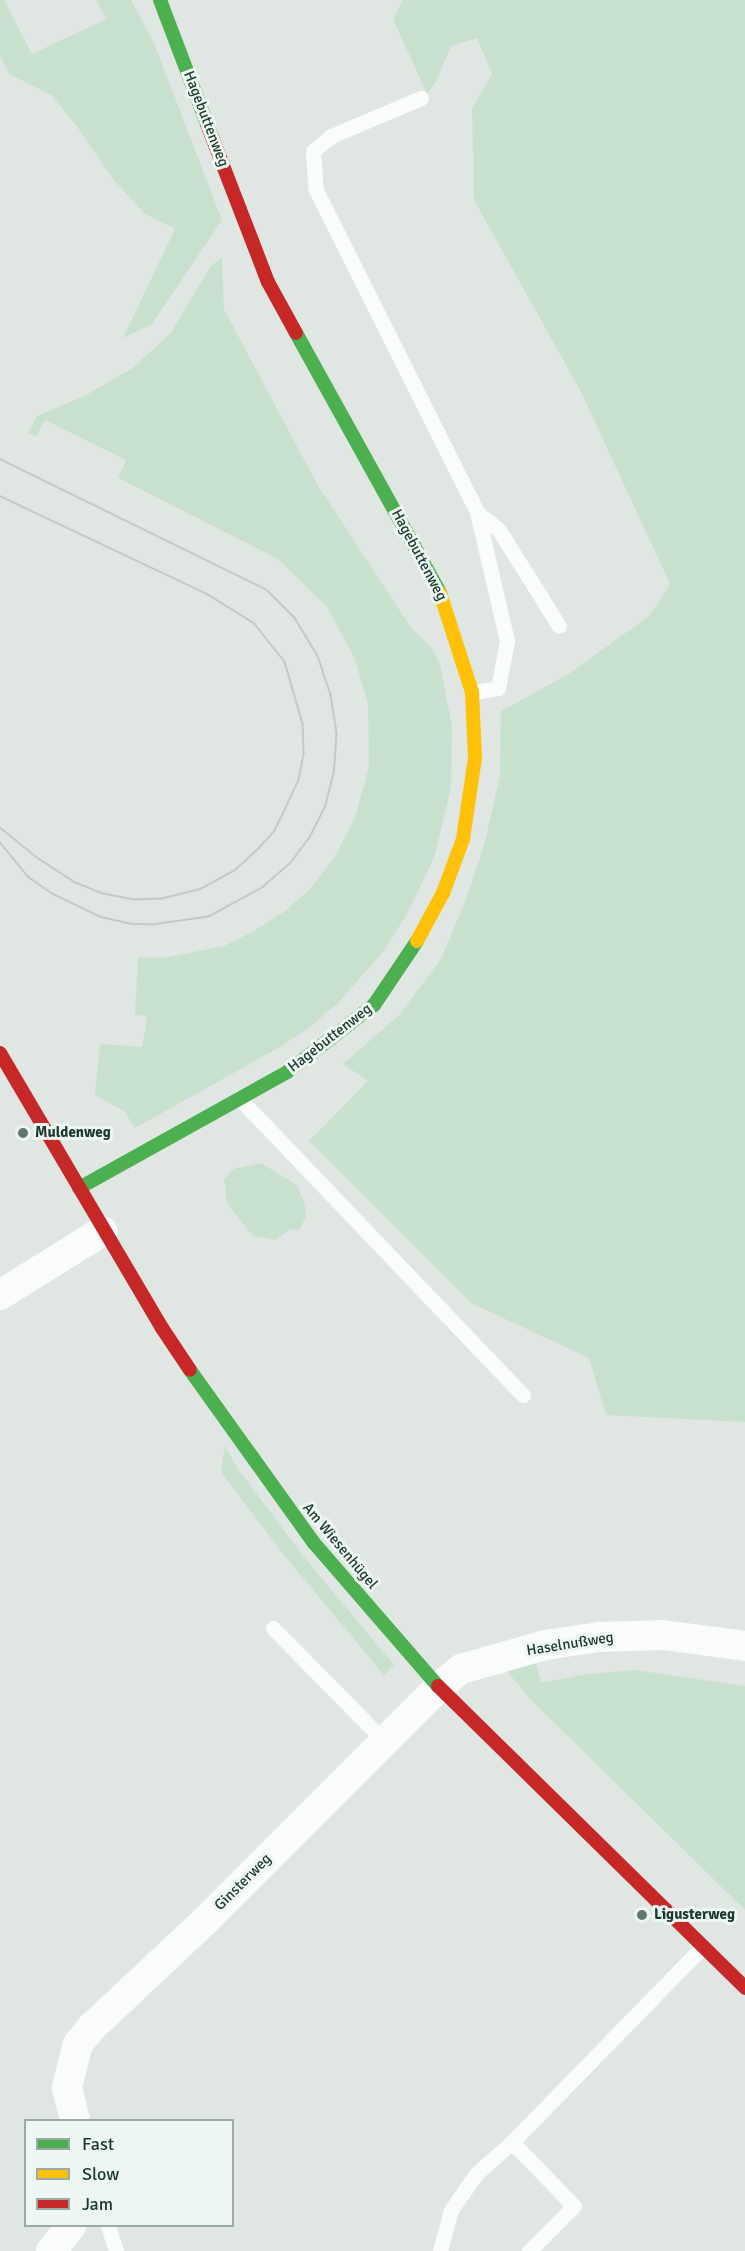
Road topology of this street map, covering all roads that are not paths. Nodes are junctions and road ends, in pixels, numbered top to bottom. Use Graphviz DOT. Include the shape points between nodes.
graph roads {
  1 [pos="159,0"];
  2 [pos="421,98"];
  3 [pos="477,512"];
  4 [pos="559,626"];
  5 [pos="472,692"];
  6 [pos="0,1053"];
  7 [pos="239,1098"];
  8 [pos="79,1188"];
  9 [pos="103,1231"];
  10 [pos="0,1295"];
  11 [pos="522,1395"];
  12 [pos="273,1628"];
  13 [pos="745,1646"];
  14 [pos="439,1687"];
  15 [pos="385,1742"];
  16 [pos="702,1947"];
  17 [pos="745,1988"];
  18 [pos="75,2119"];
  19 [pos="512,2142"];
  20 [pos="71,2227"];
  21 [pos="108,2227"];
  22 [pos="51,2251"];
  23 [pos="117,2251"];
  24 [pos="440,2251"];
  25 [pos="529,2251"];
  1 -- 5 [label="street, Hagebuttenweg" via="268,282 445,601"];
  2 -- 3 [label="lane" via="331,136 313,152 316,190"];
  3 -- 4 [label="lane" via="499,530"];
  3 -- 5 [label="lane" via="507,641 498,688"];
  5 -- 7 [label="street, Hagebuttenweg" via="475,758 463,839 443,893 406,960 374,1005 287,1072"];
  6 -- 8 [label="street, Am Wiesenhügel"];
  7 -- 8 [label="street, Hagebuttenweg"];
  7 -- 11 [label="lane"];
  8 -- 9 [label="street, Am Wiesenhügel"];
  9 -- 10 [label="street"];
  9 -- 14 [label="street, Am Wiesenhügel" via="162,1328 270,1485 314,1543"];
  12 -- 15 [label="lane"];
  13 -- 14 [label="street, Haselnußweg" via="663,1635 599,1637 487,1660 461,1669"];
  14 -- 15 [label="street, Ginsterweg"];
  14 -- 16 [label="street, Am Wiesenhügel"];
  15 -- 18 [label="street, Ginsterweg" via="91,2028 78,2044 67,2087"];
  16 -- 17 [label="street, Am Wiesenhügel"];
  16 -- 19 [label="lane"];
  19 -- 24 [label="lane" via="476,2174 451,2210"];
  19 -- 25 [label="lane" via="574,2206"];
  20 -- 22 [label="street"];
  21 -- 23 [label="lane"];
}
